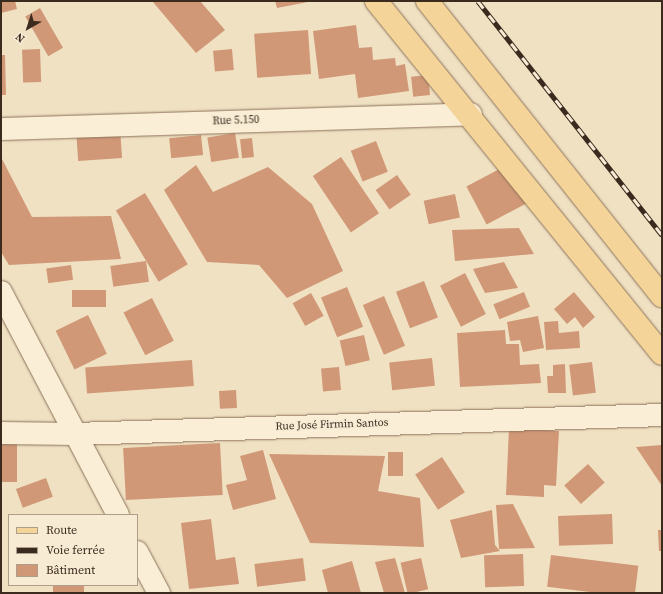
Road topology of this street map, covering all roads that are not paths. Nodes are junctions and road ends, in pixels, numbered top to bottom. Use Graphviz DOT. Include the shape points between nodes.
graph roads {
  1 [pos="376,1"];
  2 [pos="427,1"];
  3 [pos="471,114"];
  4 [pos="1,129"];
  5 [pos="1,292"];
  6 [pos="662,296"];
  7 [pos="662,354"];
  8 [pos="662,415"];
  9 [pos="1,432"];
  10 [pos="74,434"];
  11 [pos="117,514"];
  12 [pos="138,554"];
  13 [pos="159,593"];
  1 -- 3 [label="main road"];
  2 -- 6 [label="main road"];
  3 -- 4 [label="street, Rue 5.150"];
  3 -- 7 [label="main road"];
  5 -- 10 [label="street"];
  8 -- 10 [label="street, Rue José Firmin Santos"];
  9 -- 10 [label="street, Rue José Firmin Santos"];
  10 -- 11 [label="street"];
  12 -- 13 [label="street"];
}
